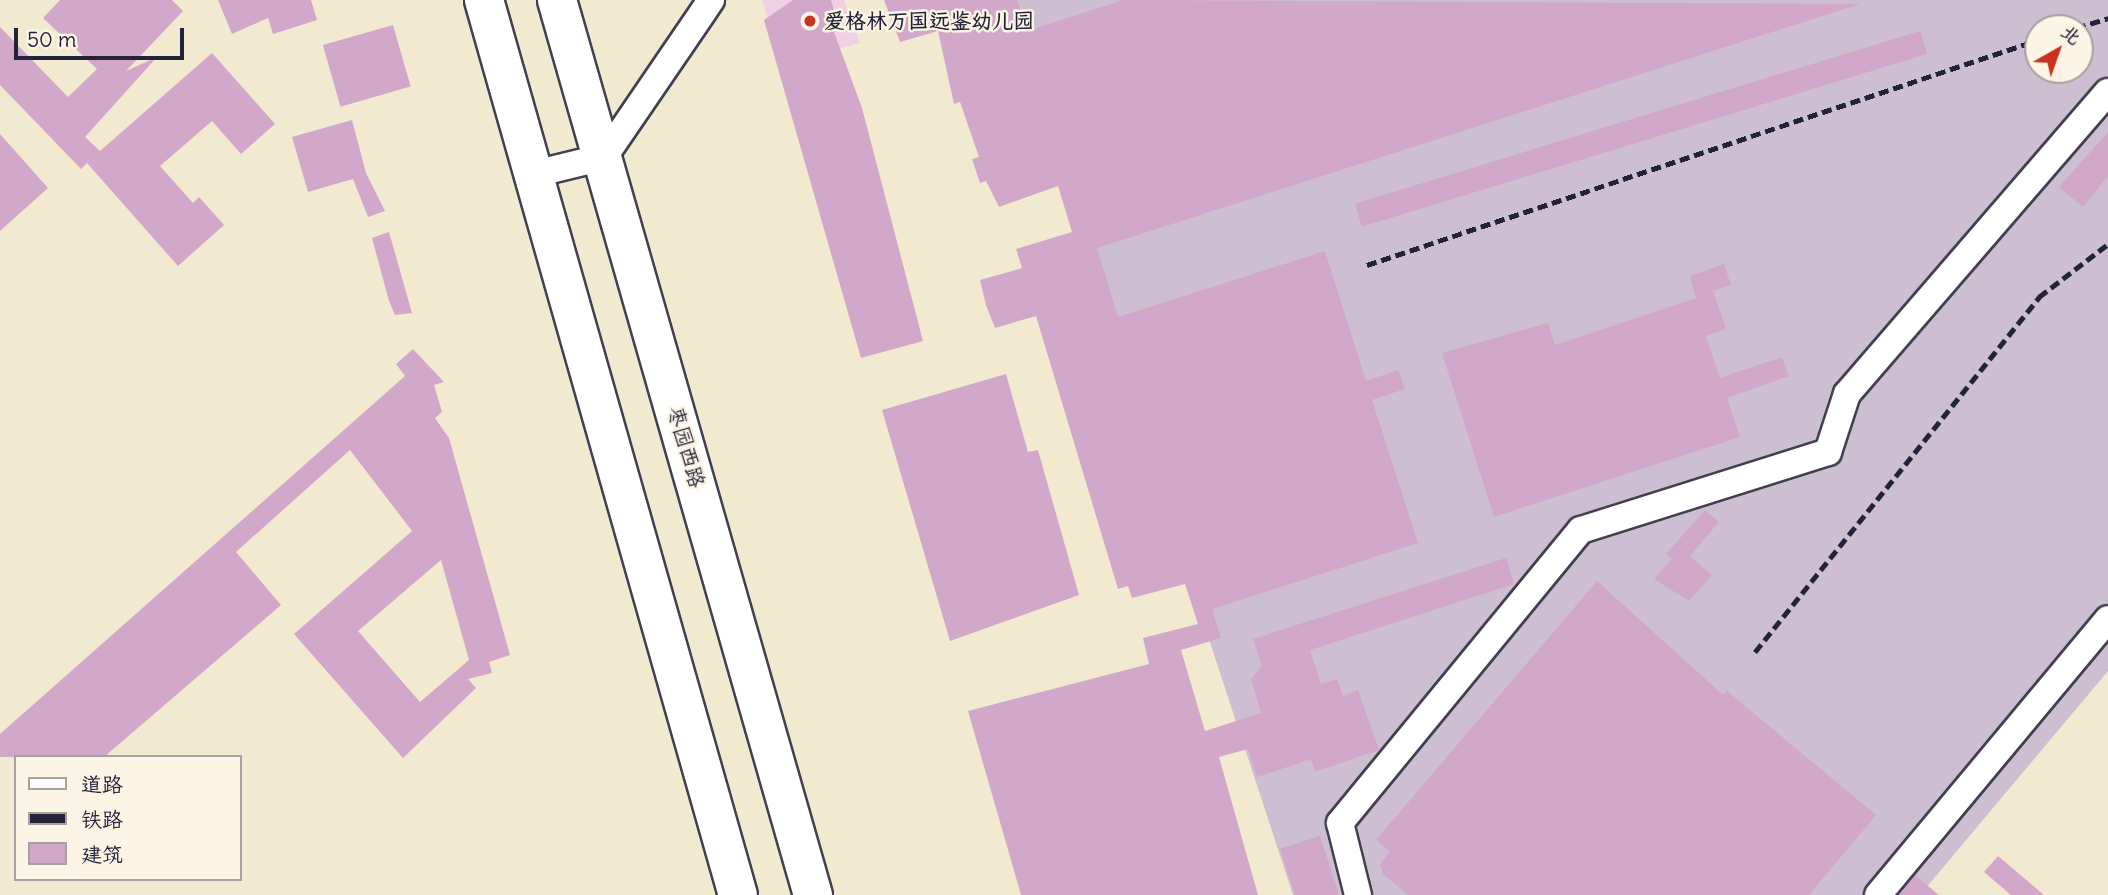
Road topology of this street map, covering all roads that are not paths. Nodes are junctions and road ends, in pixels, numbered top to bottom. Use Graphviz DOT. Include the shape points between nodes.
graph roads {
  1 [pos="484,0"];
  2 [pos="557,0"];
  3 [pos="711,0"];
  4 [pos="2108,92"];
  5 [pos="604,157"];
  6 [pos="534,174"];
  7 [pos="2108,619"];
  8 [pos="738,895"];
  9 [pos="813,895"];
  10 [pos="1358,895"];
  11 [pos="1878,895"];
  1 -- 6 [label="main road"];
  2 -- 5 [label="main road, 枣园西路"];
  3 -- 5 [label="street"];
  4 -- 10 [label="street" via="1847,394 1828,452 1580,530 1340,823"];
  5 -- 6 [label="street"];
  5 -- 9 [label="main road, 枣园西路"];
  6 -- 8 [label="main road"];
  7 -- 11 [label="street"];
}
